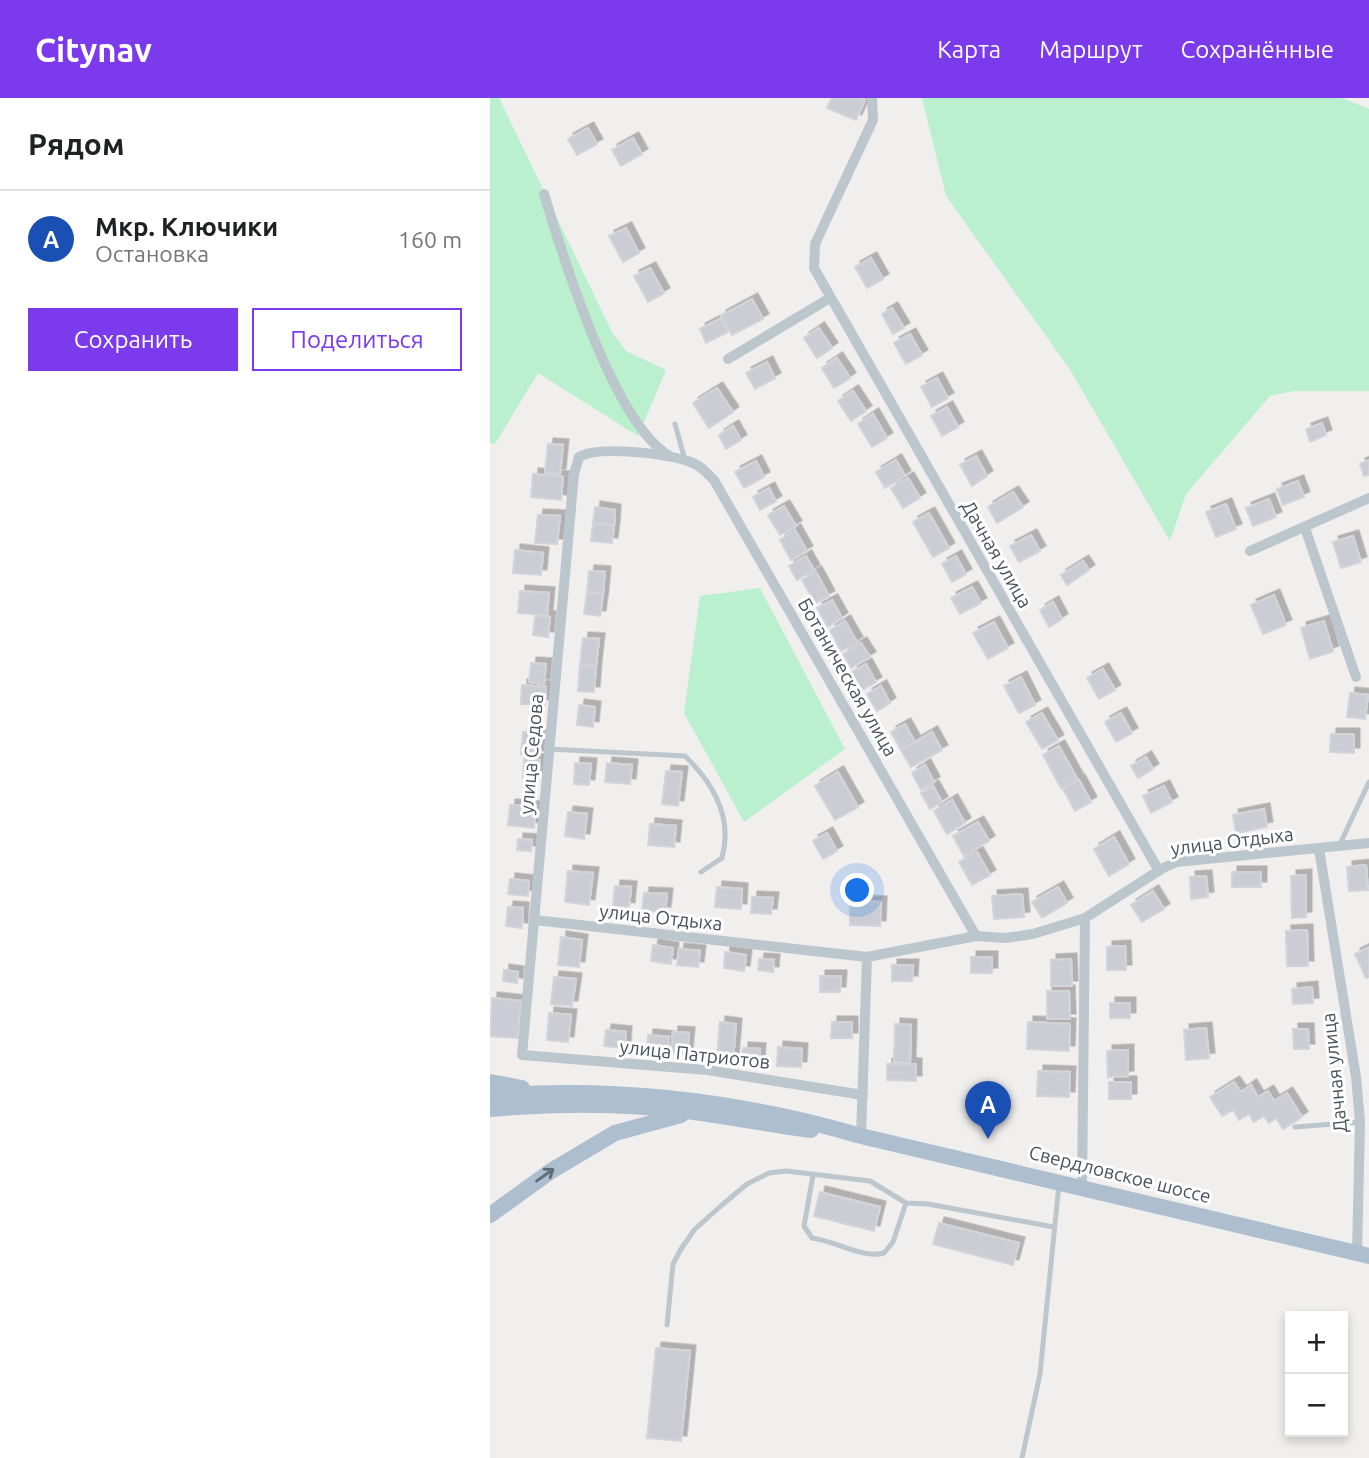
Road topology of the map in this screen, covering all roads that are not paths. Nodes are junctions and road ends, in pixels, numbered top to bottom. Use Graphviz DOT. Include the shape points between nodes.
graph roads {
  1 [pos="872,98"];
  2 [pos="544,194"];
  3 [pos="830,298"];
  4 [pos="728,359"];
  5 [pos="675,424"];
  6 [pos="670,456"];
  7 [pos="579,457"];
  8 [pos="685,460"];
  9 [pos="1369,498"];
  10 [pos="1305,528"];
  11 [pos="1250,551"];
  12 [pos="1356,677"];
  13 [pos="549,749"];
  14 [pos="1369,782"];
  15 [pos="1369,843"];
  16 [pos="1339,846"];
  17 [pos="1319,849"];
  18 [pos="1158,871"];
  19 [pos="701,872"];
  20 [pos="1085,918"];
  21 [pos="535,920"];
  22 [pos="976,936"];
  23 [pos="867,957"];
  24 [pos="522,1055"];
  25 [pos="490,1082"];
  26 [pos="552,1092"];
  27 [pos="863,1095"];
  28 [pos="490,1097"];
  29 [pos="490,1109"];
  30 [pos="693,1112"];
  31 [pos="1360,1122"];
  32 [pos="1295,1127"];
  33 [pos="861,1136"];
  34 [pos="813,1175"];
  35 [pos="1059,1181"];
  36 [pos="1082,1187"];
  37 [pos="906,1203"];
  38 [pos="490,1214"];
  39 [pos="1054,1227"];
  40 [pos="1363,1254"];
  41 [pos="667,1325"];
  42 [pos="1022,1458"];
  1 -- 3 [label="street, Дачная улица" via="873,120 813,252 814,268"];
  2 -- 6 [label="street" via="600,355 652,444"];
  3 -- 4 [label="street"];
  3 -- 18 [label="street, Дачная улица"];
  5 -- 8 [label="lane"];
  6 -- 7 [label="street, Ботаническая улица" via="594,451"];
  6 -- 8 [label="street, Ботаническая улица"];
  7 -- 13 [label="street, улица Седова"];
  8 -- 22 [label="street, Ботаническая улица" via="714,480"];
  9 -- 10 [label="street"];
  10 -- 11 [label="street"];
  10 -- 12 [label="street"];
  13 -- 19 [label="lane" via="685,756 710,785 727,837 722,858"];
  13 -- 21 [label="street, улица Седова"];
  14 -- 16 [label="lane"];
  15 -- 16 [label="street, улица Отдыха"];
  16 -- 17 [label="street, улица Отдыха"];
  17 -- 18 [label="street, улица Отдыха" via="1177,862"];
  17 -- 31 [label="street, Дачная улица"];
  18 -- 20 [label="street, улица Отдыха"];
  20 -- 22 [label="street, улица Отдыха" via="1019,937"];
  20 -- 36 [label="street"];
  21 -- 23 [label="street, улица Отдыха"];
  21 -- 24 [label="street, улица Седова"];
  22 -- 23 [label="street, улица Отдыха"];
  23 -- 27 [label="street"];
  24 -- 27 [label="street, улица Патриотов" via="707,1070"];
  25 -- 26 [label="main road"];
  26 -- 28 [label="main road, Свердловское шоссе"];
  26 -- 33 [label="main road, Свердловское шоссе" via="696,1101 795,1116"];
  27 -- 33 [label="street"];
  29 -- 30 [label="main road, Свердловское шоссе" via="575,1105"];
  30 -- 33 [label="main road, Свердловское шоссе"];
  38 -- 30 [label="main road, one-way" via="615,1133"];
  31 -- 32 [label="lane"];
  31 -- 40 [label="street, Дачная улица"];
  33 -- 35 [label="main road, Свердловское шоссе"];
  34 -- 37 [label="lane" via="870,1181"];
  34 -- 37 [label="lane" via="804,1226 812,1238 870,1255 884,1253 893,1242"];
  34 -- 41 [label="lane" via="769,1172 747,1184 695,1229 673,1264"];
  35 -- 36 [label="main road, Свердловское шоссе"];
  35 -- 39 [label="lane"];
  36 -- 40 [label="main road, Свердловское шоссе"];
  37 -- 39 [label="lane"];
  39 -- 42 [label="lane" via="1041,1374"];
}
